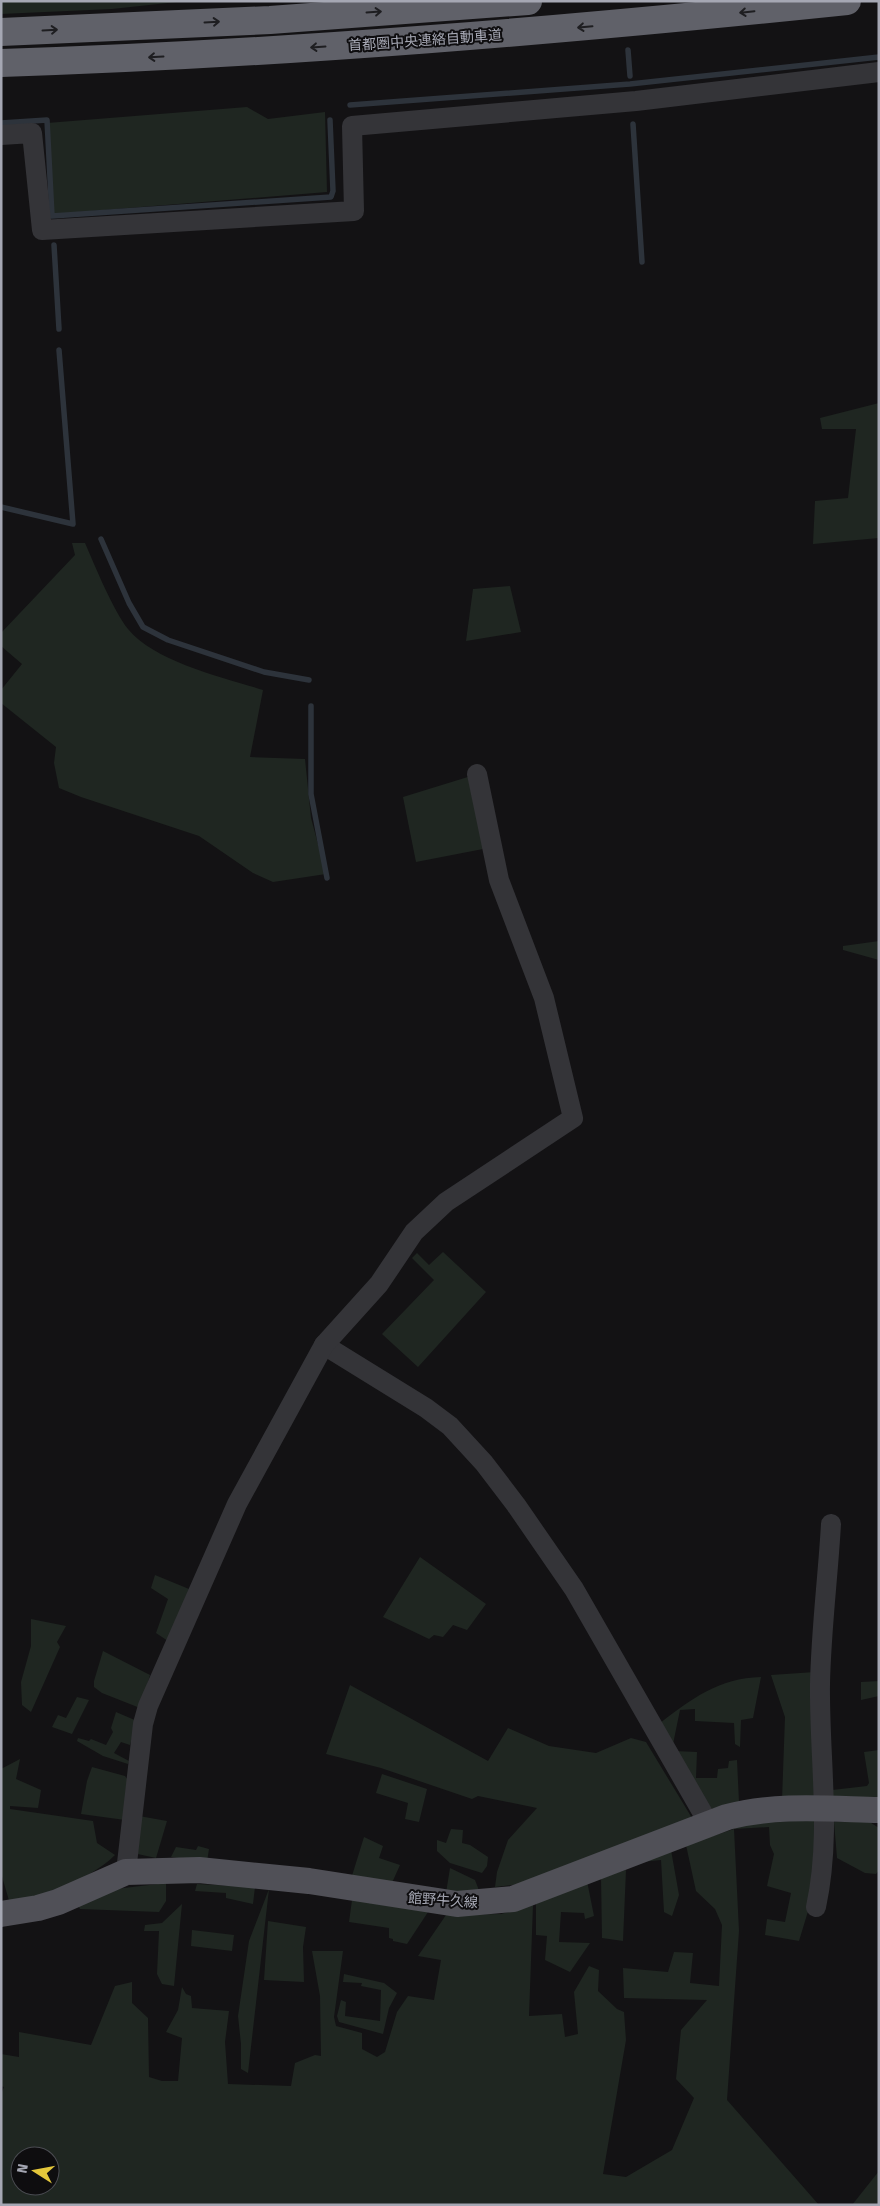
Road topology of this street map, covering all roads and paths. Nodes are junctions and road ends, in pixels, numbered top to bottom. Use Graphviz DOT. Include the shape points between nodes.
graph roads {
  1 [pos="528,1"];
  2 [pos="848,1"];
  3 [pos="1,32"];
  4 [pos="1,63"];
  5 [pos="879,72"];
  6 [pos="1,135"];
  7 [pos="477,774"];
  8 [pos="324,1345"];
  9 [pos="831,1524"];
  10 [pos="825,1810"];
  11 [pos="879,1810"];
  12 [pos="709,1824"];
  13 [pos="126,1872"];
  14 [pos="816,1907"];
  15 [pos="1,1914"];
  3 -- 1 [label="highway, one-way" via="270,20"];
  2 -- 4 [label="highway, 首都圏中央連絡自動車道, one-way" via="517,33 121,59"];
  5 -- 6 [label="street" via="636,101 352,126 354,211 42,230 32,134"];
  7 -- 8 [label="street" via="499,880 544,998 573,1118 446,1202 414,1232 379,1284"];
  8 -- 12 [label="street" via="426,1408 450,1426 484,1464 516,1504 574,1589"];
  8 -- 13 [label="street" via="237,1504 148,1706 143,1724"];
  9 -- 10 [label="street" via="820,1682"];
  10 -- 11 [label="main road, 館野牛久線"];
  10 -- 12 [label="main road, 館野牛久線" via="745,1812"];
  10 -- 14 [label="street" via="823,1876"];
  12 -- 13 [label="main road, 館野牛久線" via="514,1899 483,1903 457,1904 199,1870"];
  13 -- 15 [label="main road, 館野牛久線" via="58,1902"];
}
